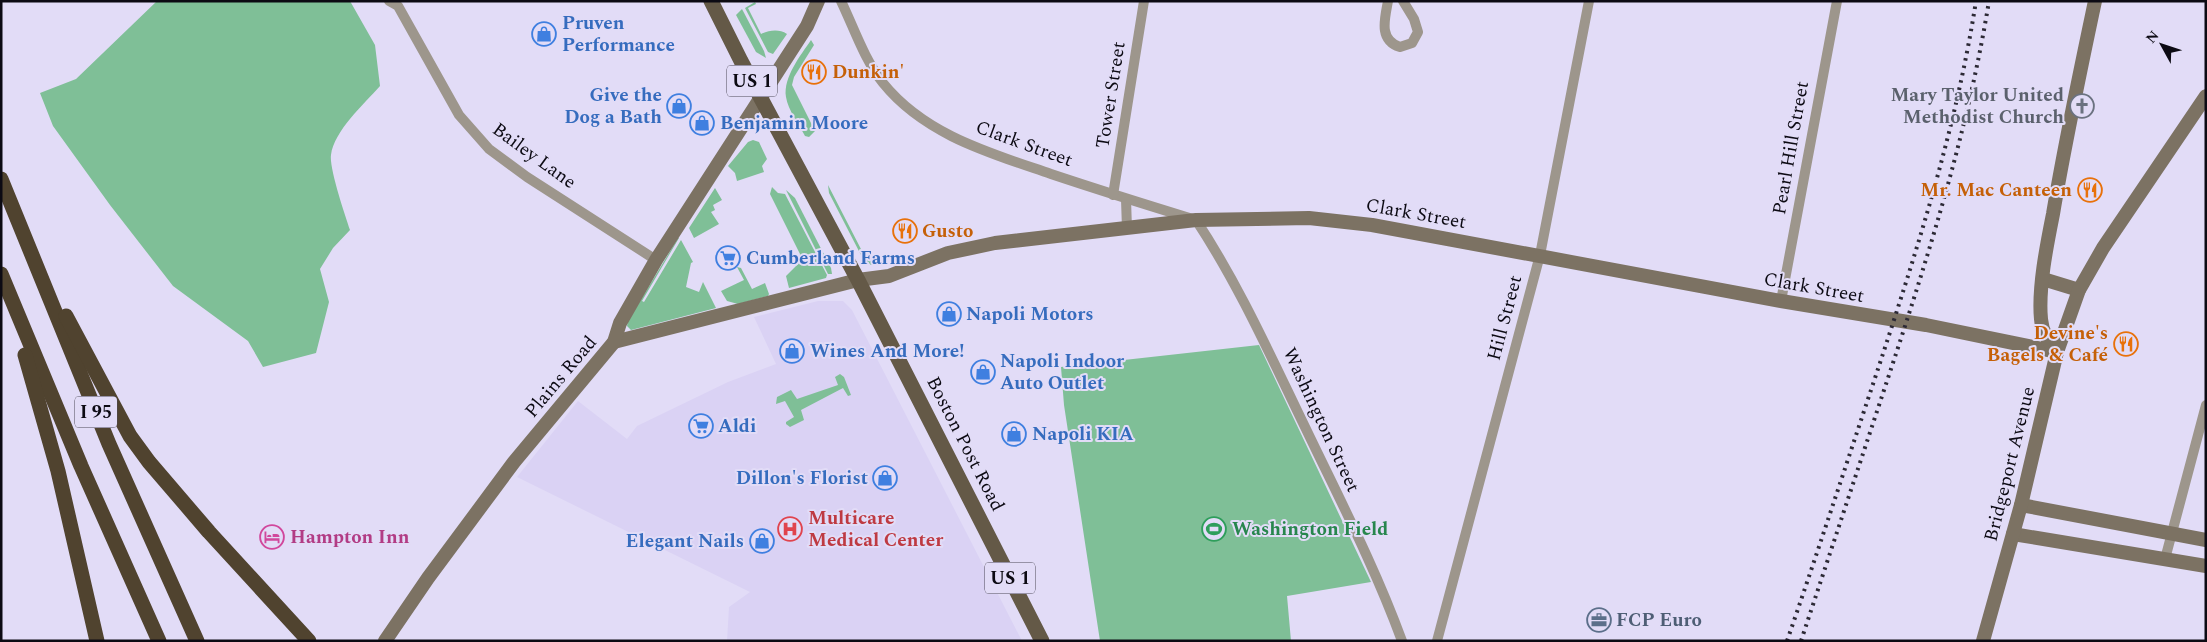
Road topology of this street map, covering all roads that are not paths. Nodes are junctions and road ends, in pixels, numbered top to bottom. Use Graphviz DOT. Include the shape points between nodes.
graph roads {
  1 [pos="390,1"];
  2 [pos="711,1"];
  3 [pos="818,1"];
  4 [pos="841,1"];
  5 [pos="1144,1"];
  6 [pos="1388,1"];
  7 [pos="1402,1"];
  8 [pos="1589,1"];
  9 [pos="1837,1"];
  10 [pos="2095,1"];
  11 [pos="2206,96"];
  12 [pos="761,98"];
  13 [pos="1,179"];
  14 [pos="1113,195"];
  15 [pos="1126,199"];
  16 [pos="1196,220"];
  17 [pos="1127,229"];
  18 [pos="26,242"];
  19 [pos="1540,255"];
  20 [pos="656,260"];
  21 [pos="1,275"];
  22 [pos="2043,279"];
  23 [pos="858,280"];
  24 [pos="2079,290"];
  25 [pos="1781,301"];
  26 [pos="614,342"];
  27 [pos="2058,352"];
  28 [pos="2206,406"];
  29 [pos="2021,505"];
  30 [pos="2171,532"];
  31 [pos="2013,534"];
  32 [pos="2206,540"];
  33 [pos="2165,559"];
  34 [pos="2206,566"];
  35 [pos="96,641"];
  36 [pos="159,641"];
  37 [pos="198,641"];
  38 [pos="309,641"];
  39 [pos="385,641"];
  40 [pos="1042,641"];
  41 [pos="1402,641"];
  42 [pos="1437,641"];
  43 [pos="1983,641"];
  1 -- 20 [label="street, Bailey Lane" via="398,6 460,115 488,150"];
  2 -- 12 [label="main road, Boston Post Road / US 1"];
  3 -- 12 [label="main road, Plains Road" via="807,26"];
  4 -- 14 [label="street, Clark Street" via="882,82 914,114 970,147"];
  5 -- 14 [label="street, Tower Street"];
  6 -- 7 [label="street" via="1385,34 1390,42 1400,47 1412,42 1418,32"];
  8 -- 19 [label="street, Hill Street"];
  9 -- 25 [label="street, Pearl Hill Street"];
  10 -- 22 [label="main road" via="2064,149"];
  11 -- 24 [label="main road, Bridgeport Avenue" via="2103,248"];
  12 -- 20 [label="main road, Plains Road"];
  12 -- 23 [label="main road, Boston Post Road / US 1"];
  13 -- 18 [label="highway, I 95"];
  14 -- 15 [label="street, Clark Street"];
  15 -- 16 [label="street, Clark Street"];
  15 -- 17 [label="street"];
  16 -- 17 [label="main road"];
  16 -- 19 [label="main road, Clark Street" via="1337,220"];
  16 -- 41 [label="street, Washington Street" via="1275,363 1365,552"];
  17 -- 23 [label="main road" via="995,242 948,253 889,276"];
  18 -- 37 [label="highway, I 95" via="110,444"];
  18 -- 38 [label="highway" via="110,400 148,462"];
  19 -- 25 [label="main road, Clark Street"];
  19 -- 42 [label="street, Hill Street"];
  20 -- 26 [label="main road, Plains Road" via="620,323"];
  21 -- 35 [label="highway" via="56,464"];
  21 -- 36 [label="highway, I 95"];
  22 -- 24 [label="main road"];
  22 -- 27 [label="main road" via="2041,321 2046,338"];
  23 -- 26 [label="main road"];
  23 -- 40 [label="main road, Boston Post Road / US 1"];
  24 -- 27 [label="main road, Bridgeport Avenue"];
  25 -- 27 [label="main road, Clark Street" via="1926,325"];
  26 -- 39 [label="main road, Plains Road" via="514,462"];
  27 -- 29 [label="main road, Bridgeport Avenue"];
  28 -- 30 [label="street"];
  29 -- 30 [label="main road"];
  29 -- 31 [label="main road, Bridgeport Avenue"];
  30 -- 32 [label="main road"];
  30 -- 33 [label="street"];
  31 -- 33 [label="main road"];
  31 -- 43 [label="main road, Bridgeport Avenue"];
  33 -- 34 [label="main road"];
}
